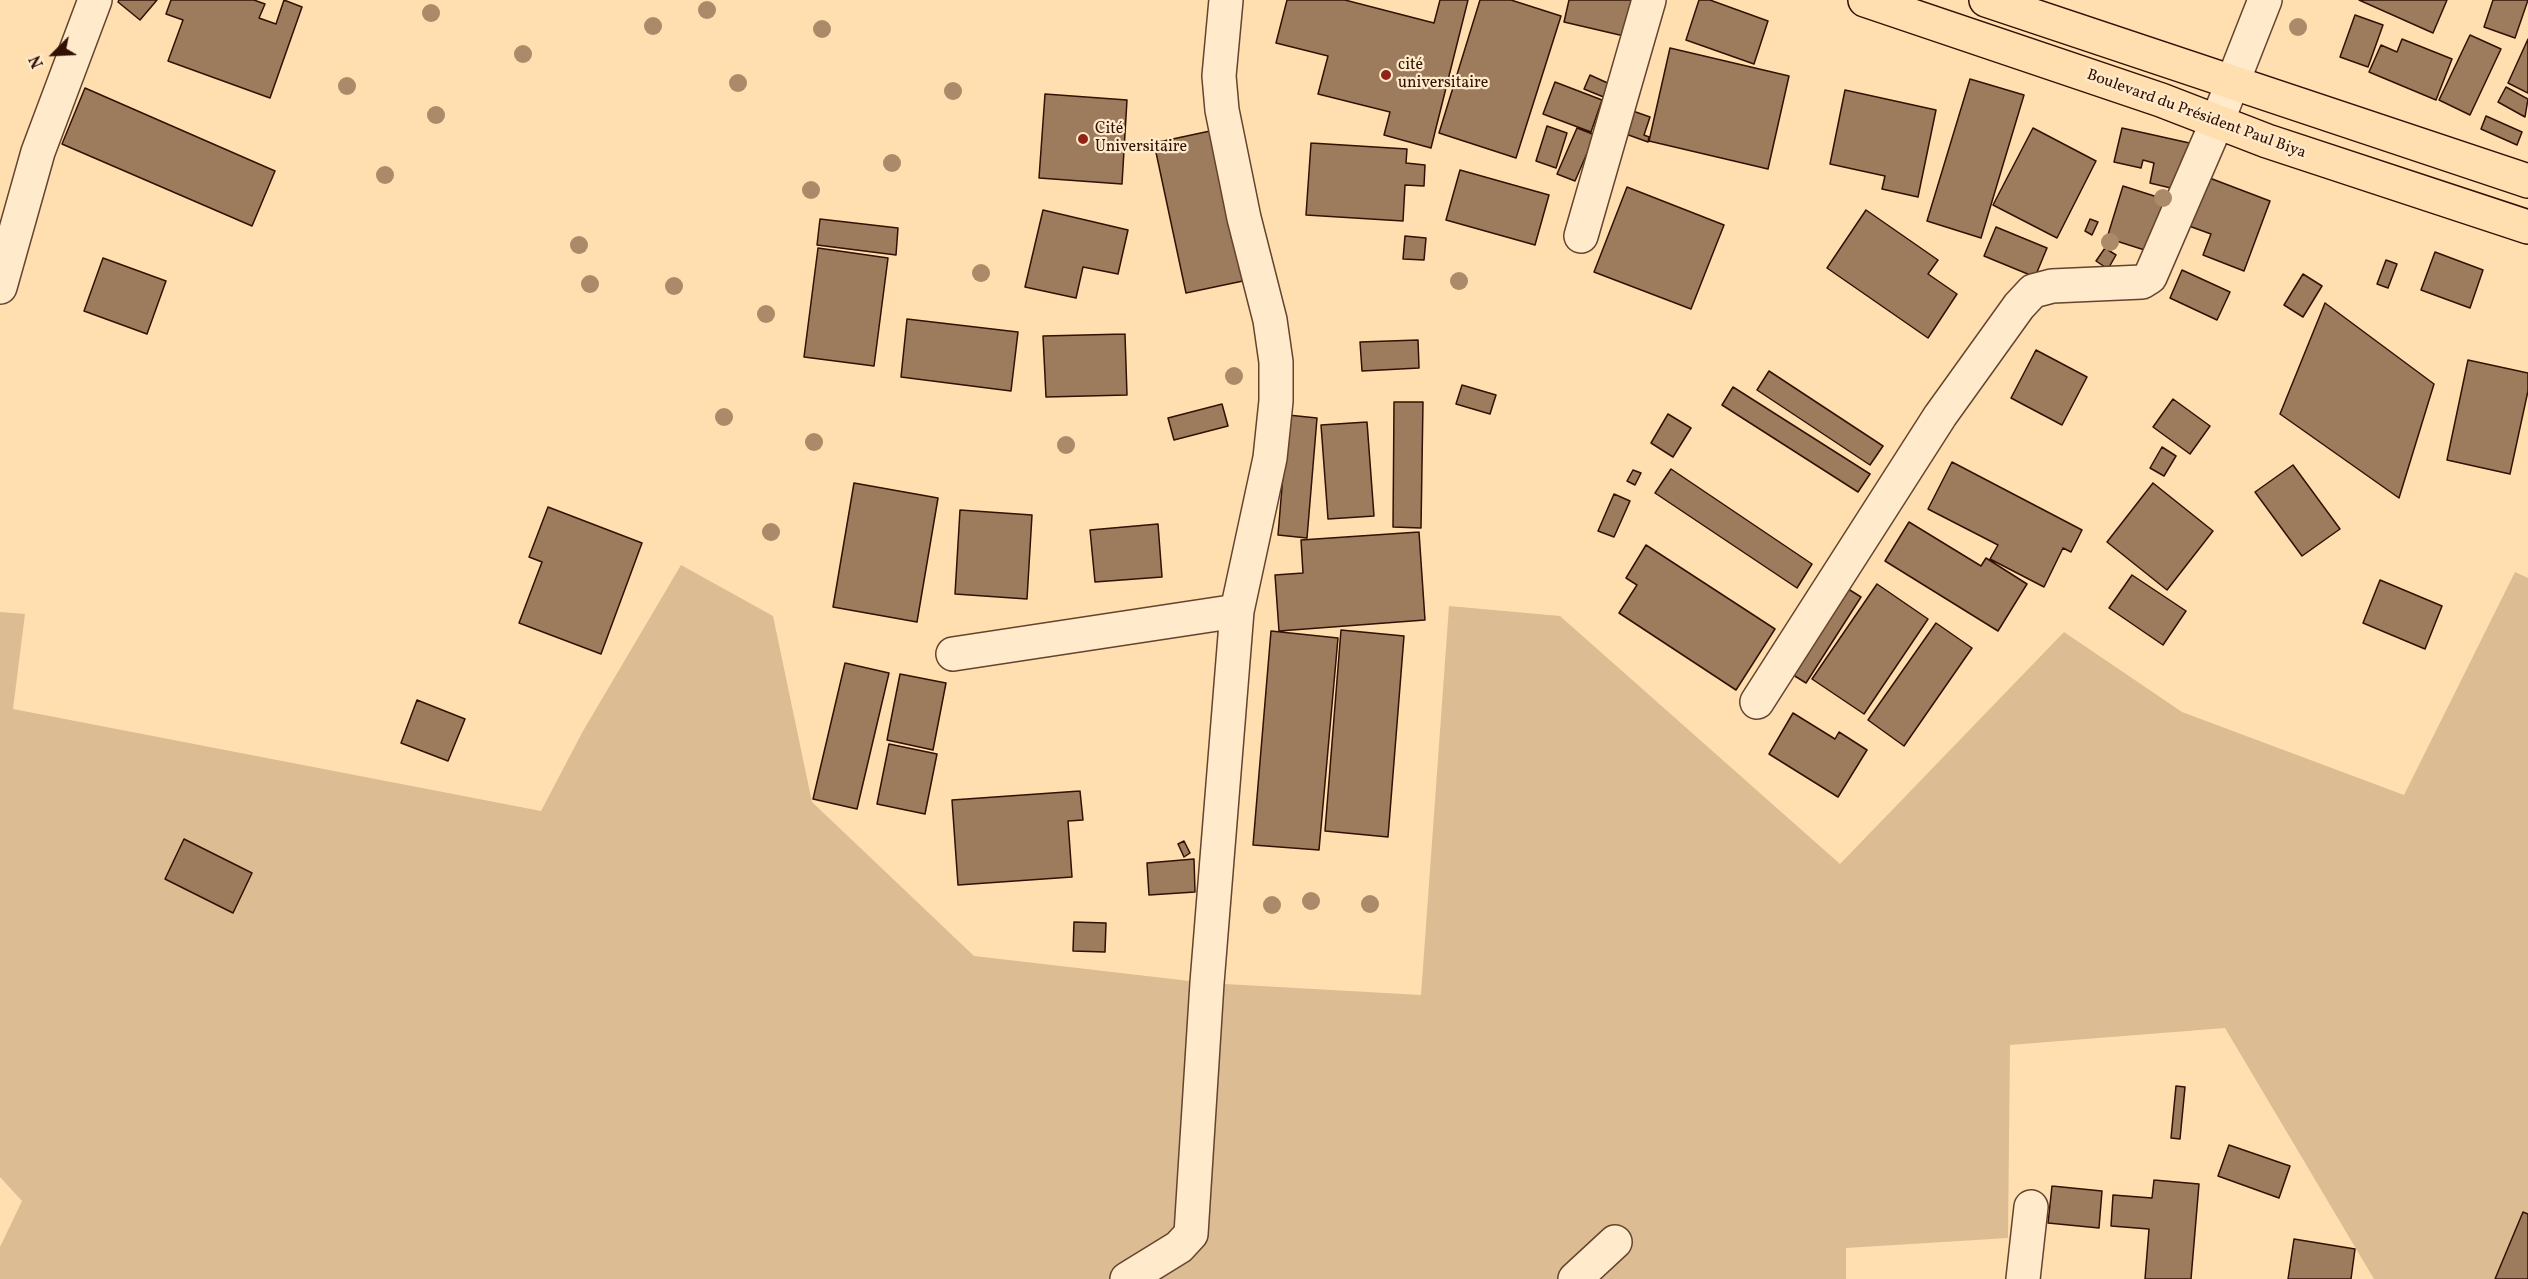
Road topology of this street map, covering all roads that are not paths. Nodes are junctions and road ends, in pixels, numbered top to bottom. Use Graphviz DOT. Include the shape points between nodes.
graph roads {
  1 [pos="95,0"];
  2 [pos="1226,0"];
  3 [pos="1649,0"];
  4 [pos="1865,0"];
  5 [pos="1986,0"];
  6 [pos="2265,0"];
  7 [pos="2232,82"];
  8 [pos="2217,123"];
  9 [pos="2528,181"];
  10 [pos="2528,228"];
  11 [pos="1581,236"];
  12 [pos="0,287"];
  13 [pos="1238,611"];
  14 [pos="953,654"];
  15 [pos="1757,702"];
  16 [pos="2031,1207"];
  17 [pos="1615,1242"];
  18 [pos="1127,1279"];
  19 [pos="1575,1279"];
  20 [pos="2023,1279"];
  1 -- 12 [label="street" via="38,152"];
  2 -- 13 [label="street" via="1219,76 1222,110 1276,362 1270,458"];
  3 -- 11 [label="street"];
  4 -- 8 [label="main road, Boulevard du Président Paul Biya" via="2161,100"];
  5 -- 7 [label="main road"];
  6 -- 7 [label="street"];
  7 -- 8 [label="street"];
  7 -- 9 [label="main road"];
  8 -- 10 [label="main road, Boulevard du Président Paul Biya"];
  8 -- 15 [label="street" via="2150,277 2142,282 2052,286 2033,291 2019,306 1940,416"];
  13 -- 14 [label="street"];
  13 -- 18 [label="street" via="1191,1234 1179,1247"];
  16 -- 20 [label="street"];
  17 -- 19 [label="street"];
}
